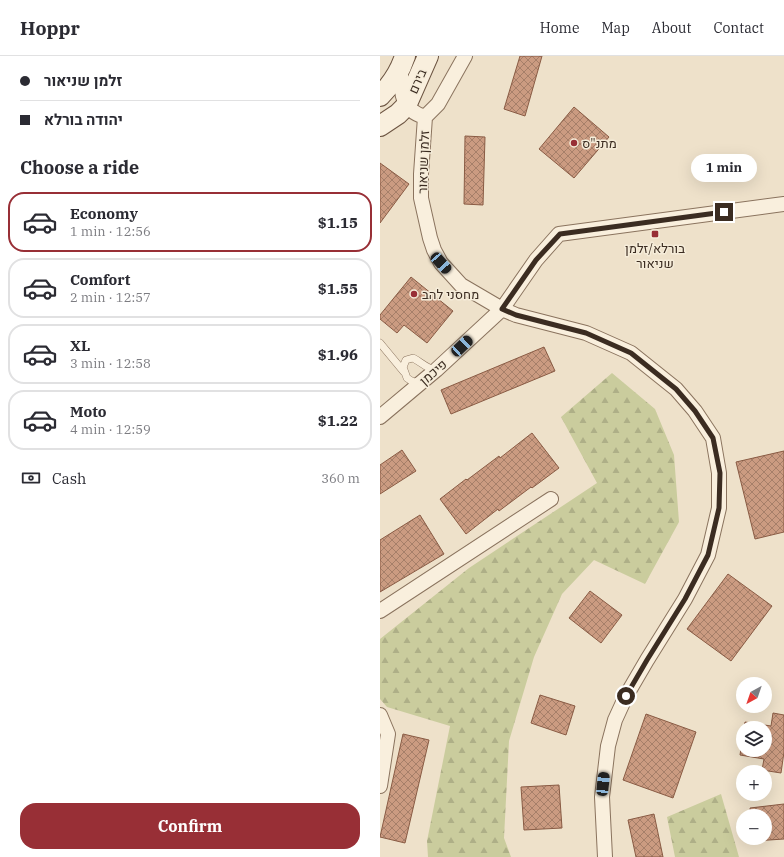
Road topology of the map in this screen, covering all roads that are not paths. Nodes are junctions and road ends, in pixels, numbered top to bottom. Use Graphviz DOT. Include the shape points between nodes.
graph roads {
  1 [pos="428,56"];
  2 [pos="465,56"];
  3 [pos="403,62"];
  4 [pos="380,96"];
  5 [pos="406,106"];
  6 [pos="425,118"];
  7 [pos="380,126"];
  8 [pos="784,204"];
  9 [pos="502,309"];
  10 [pos="380,344"];
  11 [pos="436,370"];
  12 [pos="404,372"];
  13 [pos="423,381"];
  14 [pos="380,417"];
  15 [pos="551,499"];
  16 [pos="380,610"];
  17 [pos="380,715"];
  18 [pos="380,786"];
  19 [pos="605,857"];
  1 -- 5 [label="street, בירם"];
  2 -- 6 [label="street" via="438,104"];
  3 -- 4 [label="street" via="388,88"];
  3 -- 5 [label="street" via="402,91"];
  5 -- 6 [label="street" via="411,112"];
  5 -- 7 [label="street"];
  6 -- 9 [label="street, זלמן שניאור" via="421,198 434,250 441,263 461,284"];
  8 -- 9 [label="street, פיכמן" via="560,234 536,260"];
  9 -- 11 [label="street, פיכמן"];
  9 -- 19 [label="street, זלמן שניאור" via="586,333 631,353 676,389 695,411 713,438 720,473 719,508 708,555 685,599 626,696 615,720 608,746 602,797"];
  10 -- 12 [label="lane"];
  11 -- 12 [label="lane" via="427,368 413,358 406,360"];
  11 -- 13 [label="street, פיכמן"];
  12 -- 13 [label="lane" via="413,382"];
  13 -- 14 [label="street, פיכמן"];
  15 -- 16 [label="street"];
  17 -- 18 [label="street" via="388,734"];
}
